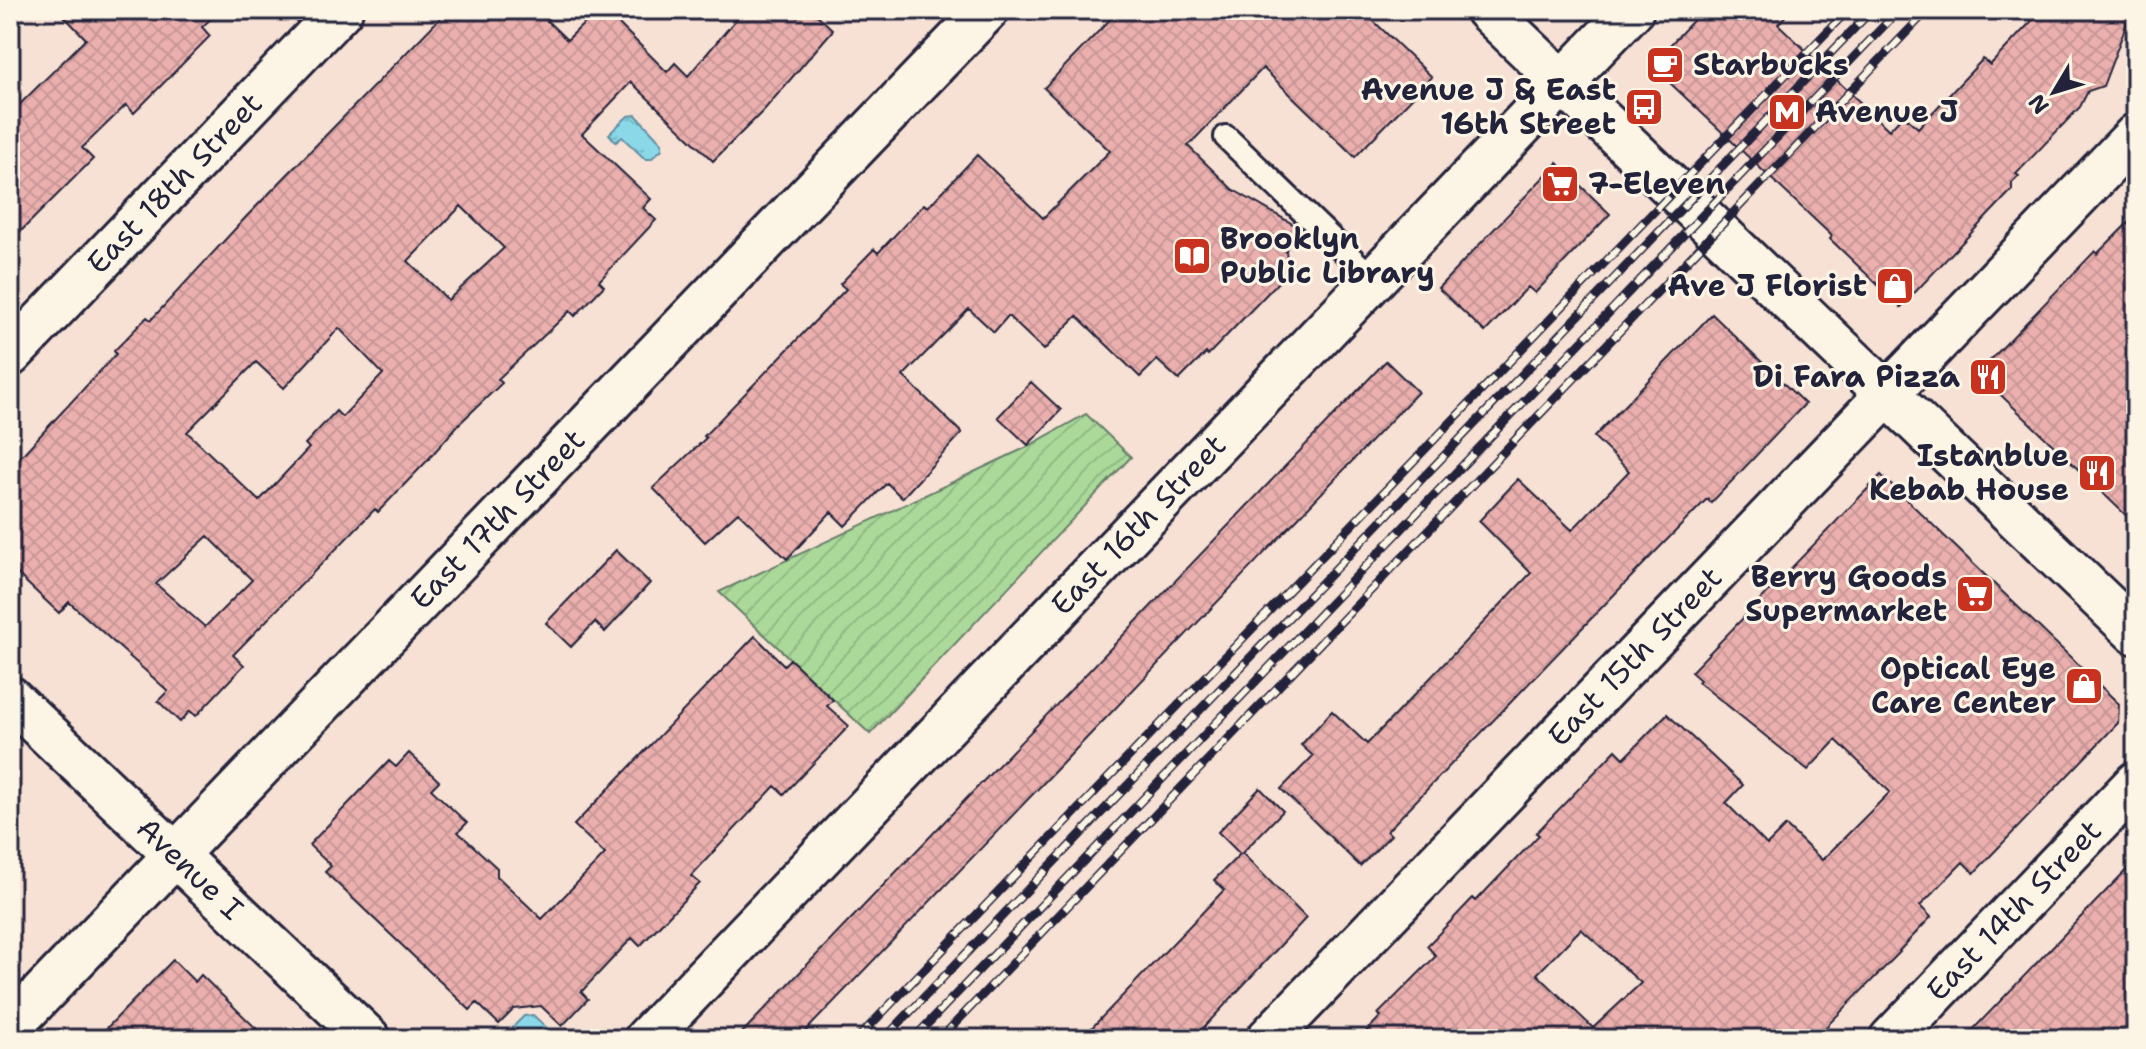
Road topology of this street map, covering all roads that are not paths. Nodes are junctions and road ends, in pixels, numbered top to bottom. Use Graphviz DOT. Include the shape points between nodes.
graph roads {
  1 [pos="341,10"];
  2 [pos="987,10"];
  3 [pos="1487,10"];
  4 [pos="1632,10"];
  5 [pos="1563,83"];
  6 [pos="2136,135"];
  7 [pos="1226,137"];
  8 [pos="1374,280"];
  9 [pos="10,355"];
  10 [pos="1887,395"];
  11 [pos="2136,633"];
  12 [pos="10,698"];
  13 [pos="2136,783"];
  14 [pos="176,855"];
  15 [pos="10,1027"];
  16 [pos="369,1039"];
  17 [pos="646,1039"];
  18 [pos="1268,1039"];
  19 [pos="1891,1039"];
  1 -- 9 [label="street, East 18th Street"];
  2 -- 14 [label="street, East 17th Street"];
  3 -- 5 [label="street"];
  4 -- 5 [label="street, East 16th Street"];
  5 -- 8 [label="street, East 16th Street"];
  5 -- 10 [label="street"];
  6 -- 10 [label="street, East 15th Street"];
  7 -- 8 [label="lane"];
  8 -- 17 [label="street, East 16th Street"];
  10 -- 11 [label="street"];
  10 -- 18 [label="street, East 15th Street"];
  12 -- 14 [label="street, Avenue I"];
  13 -- 19 [label="street, East 14th Street"];
  14 -- 15 [label="street, East 17th Street"];
  14 -- 16 [label="street, Avenue I"];
}
